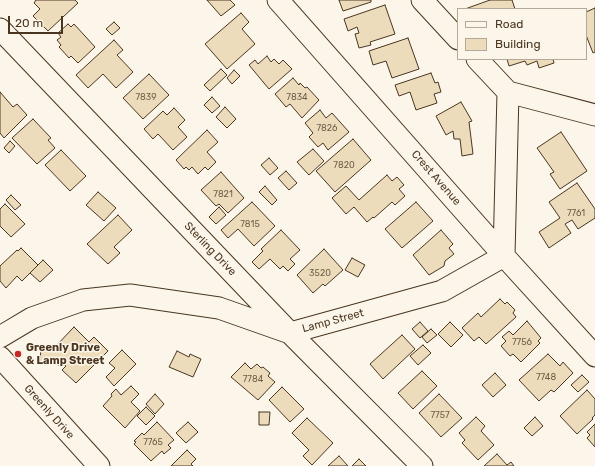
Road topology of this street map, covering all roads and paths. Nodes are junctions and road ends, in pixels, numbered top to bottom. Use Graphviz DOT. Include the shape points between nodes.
graph roads {
  1 [pos="278,0"];
  2 [pos="422,0"];
  3 [pos="0,29"];
  4 [pos="457,38"];
  5 [pos="478,60"];
  6 [pos="508,92"];
  7 [pos="595,115"];
  8 [pos="504,256"];
  9 [pos="290,333"];
  10 [pos="0,337"];
  11 [pos="595,356"];
  12 [pos="0,357"];
  13 [pos="99,466"];
  14 [pos="422,466"];
  1 -- 8 [label="street, Crest Avenue"];
  2 -- 4 [label="street"];
  3 -- 9 [label="street, Sterling Drive"];
  5 -- 6 [label="street"];
  6 -- 7 [label="street"];
  6 -- 8 [label="street"];
  8 -- 9 [label="street, Lamp Street" via="442,291"];
  8 -- 11 [label="street, Crest Avenue"];
  9 -- 10 [label="street, Lamp Street" via="219,308 130,295 83,300 32,318"];
  9 -- 14 [label="street, Sterling Drive"];
  12 -- 13 [label="street, Greenly Drive"];
}
